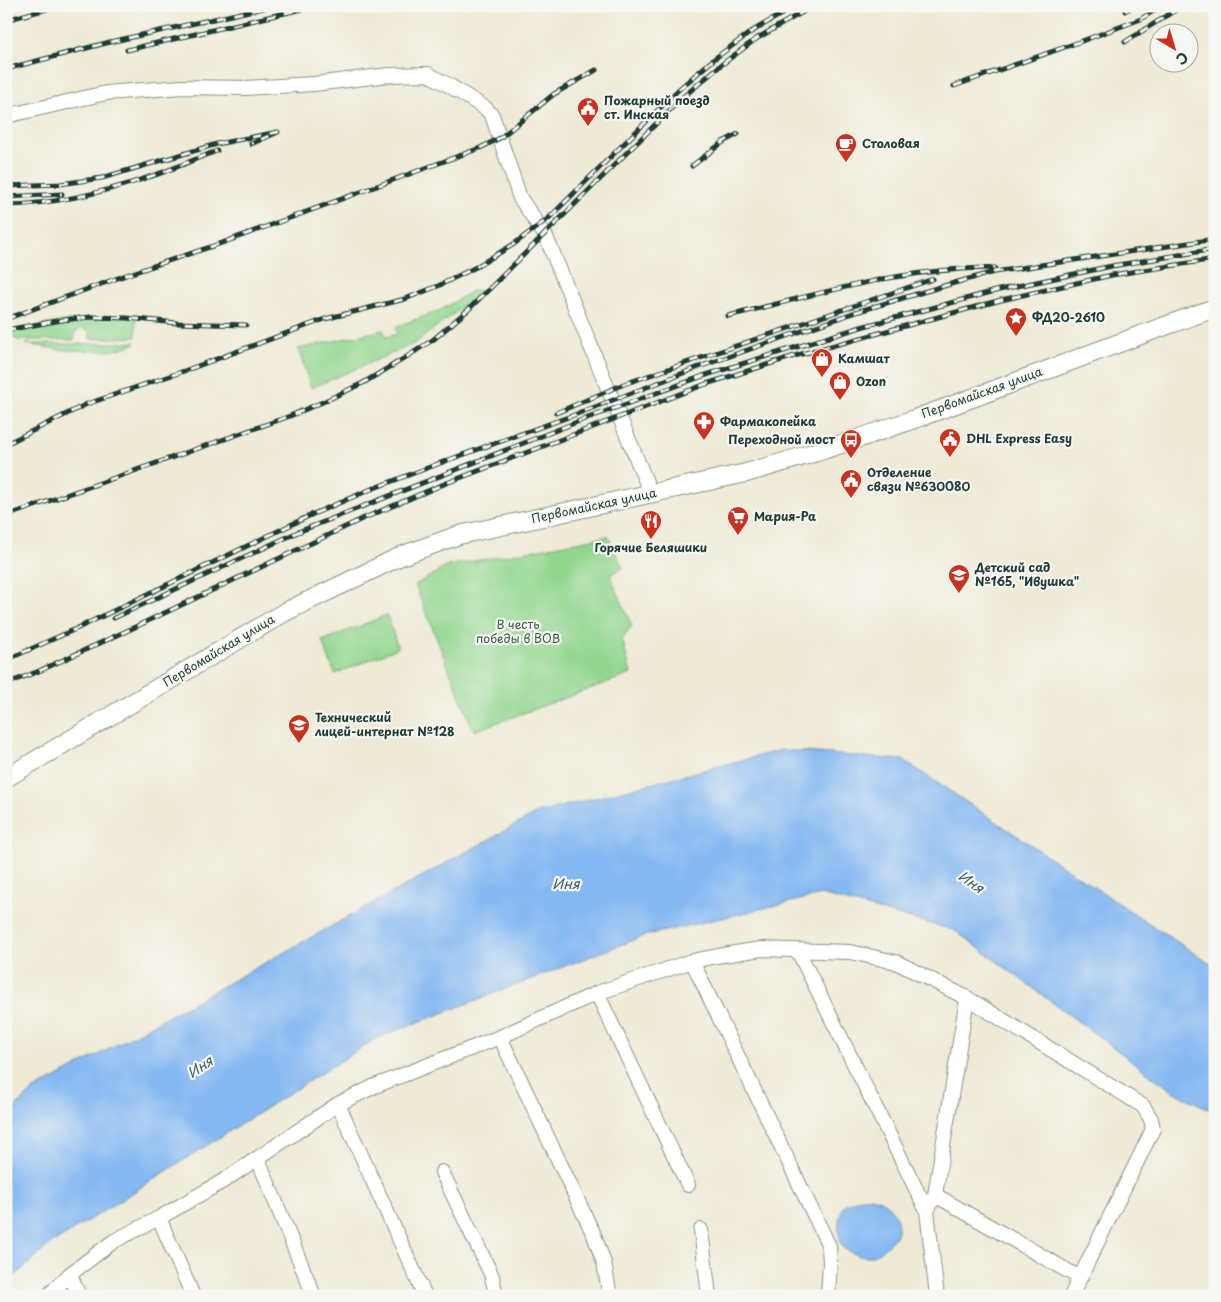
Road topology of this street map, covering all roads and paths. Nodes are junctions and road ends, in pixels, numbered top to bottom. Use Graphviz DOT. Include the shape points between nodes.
graph roads {
  1 [pos="6,116"];
  2 [pos="1215,308"];
  3 [pos="651,494"];
  4 [pos="6,778"];
  5 [pos="798,951"];
  6 [pos="692,961"];
  7 [pos="598,993"];
  8 [pos="968,998"];
  9 [pos="500,1037"];
  10 [pos="338,1104"];
  11 [pos="258,1159"];
  12 [pos="442,1172"];
  13 [pos="688,1185"];
  14 [pos="935,1195"];
  15 [pos="927,1211"];
  16 [pos="159,1218"];
  17 [pos="701,1230"];
  18 [pos="70,1274"];
  19 [pos="1080,1278"];
  20 [pos="48,1296"];
  21 [pos="79,1296"];
  22 [pos="193,1296"];
  23 [pos="314,1296"];
  24 [pos="426,1296"];
  25 [pos="496,1296"];
  26 [pos="610,1296"];
  27 [pos="709,1296"];
  28 [pos="828,1296"];
  29 [pos="938,1296"];
  30 [pos="1071,1296"];
  1 -- 3 [label="street" via="106,93 182,86 245,88 428,74 450,86 492,115 520,198 545,234"];
  2 -- 3 [label="main road, Первомайская улица" via="850,441 746,473"];
  3 -- 4 [label="main road, Первомайская улица" via="459,535 401,556 285,612"];
  5 -- 6 [label="street" via="761,949"];
  5 -- 8 [label="street" via="850,952 896,962"];
  5 -- 15 [label="street"];
  6 -- 7 [label="street"];
  6 -- 28 [label="street" via="829,1246"];
  7 -- 9 [label="street"];
  7 -- 13 [label="street"];
  8 -- 14 [label="street"];
  8 -- 19 [label="street" via="1143,1106 1151,1119 1153,1129"];
  9 -- 10 [label="street"];
  9 -- 26 [label="street" via="594,1234"];
  10 -- 11 [label="street"];
  10 -- 24 [label="street"];
  11 -- 16 [label="street"];
  11 -- 23 [label="street"];
  12 -- 25 [label="street" via="492,1276"];
  14 -- 15 [label="street"];
  14 -- 19 [label="street"];
  15 -- 29 [label="street"];
  16 -- 18 [label="street" via="114,1241"];
  16 -- 22 [label="street"];
  17 -- 27 [label="street"];
  18 -- 20 [label="street"];
  18 -- 21 [label="street"];
  19 -- 30 [label="street"];
}
